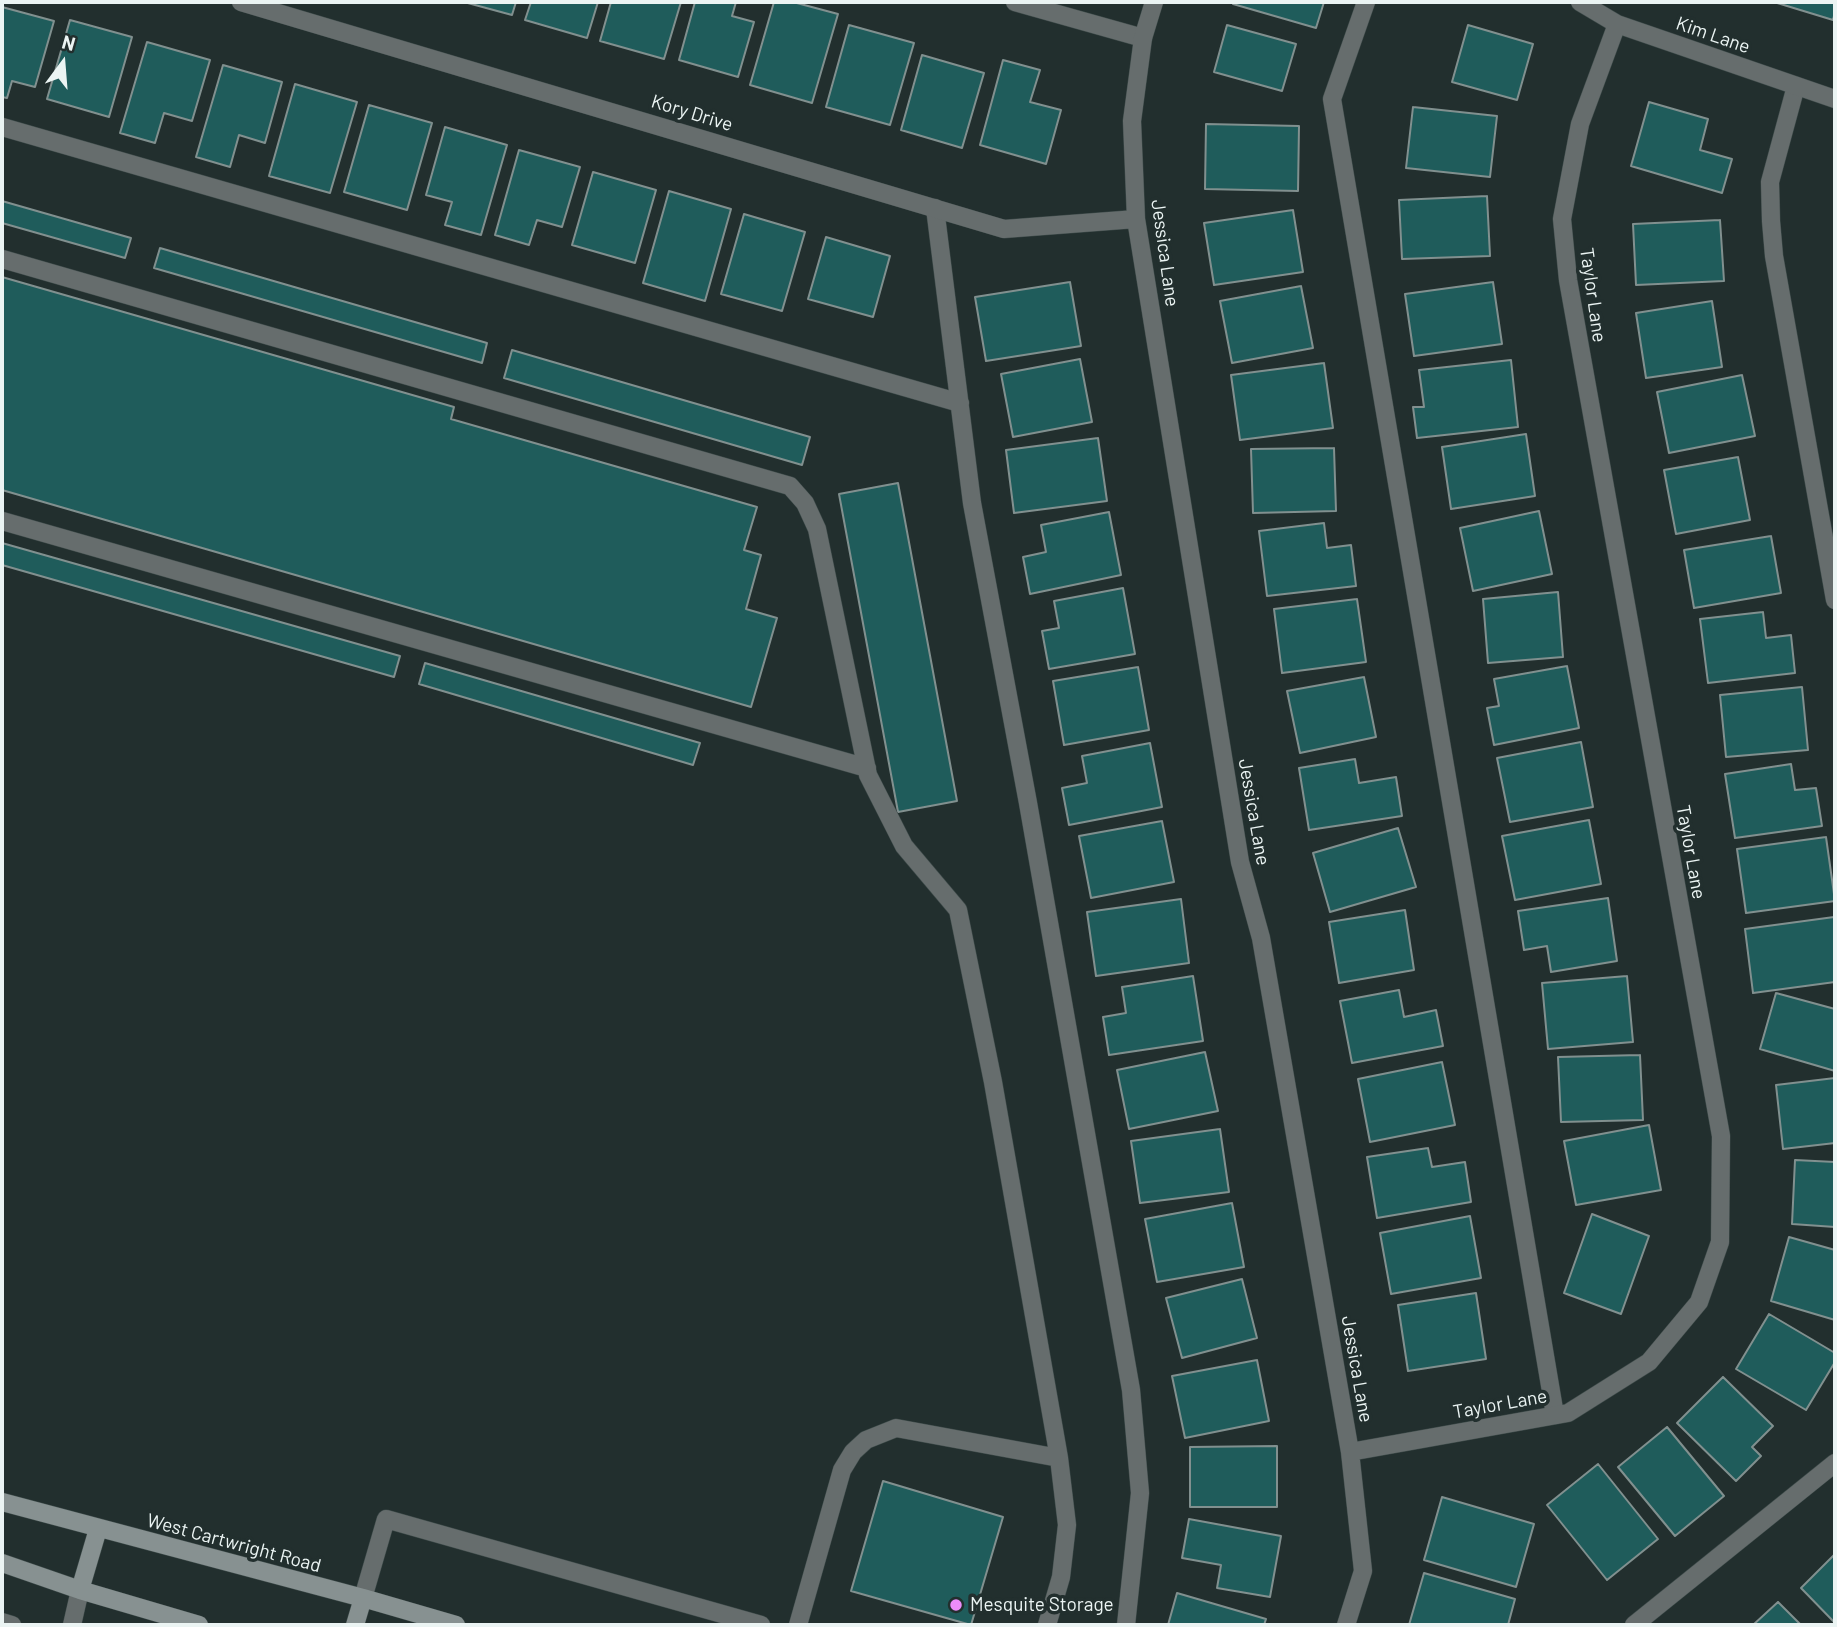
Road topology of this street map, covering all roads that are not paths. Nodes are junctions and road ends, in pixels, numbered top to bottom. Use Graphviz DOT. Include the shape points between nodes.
graph roads {
  1 [pos="241,2"];
  2 [pos="1014,2"];
  3 [pos="1154,2"];
  4 [pos="1366,2"];
  5 [pos="1580,2"];
  6 [pos="1616,24"];
  7 [pos="1143,38"];
  8 [pos="1796,86"];
  9 [pos="1835,99"];
  10 [pos="2,127"];
  11 [pos="935,208"];
  12 [pos="1136,219"];
  13 [pos="2,259"];
  14 [pos="960,403"];
  15 [pos="2,521"];
  16 [pos="1835,600"];
  17 [pos="867,768"];
  18 [pos="1555,1415"];
  19 [pos="1350,1452"];
  20 [pos="1059,1458"];
  21 [pos="1835,1463"];
  22 [pos="2,1503"];
  23 [pos="98,1529"];
  24 [pos="2,1563"];
  25 [pos="80,1590"];
  26 [pos="363,1598"];
  27 [pos="2,1622"];
  28 [pos="12,1625"];
  29 [pos="72,1625"];
  30 [pos="199,1625"];
  31 [pos="355,1625"];
  32 [pos="456,1625"];
  33 [pos="761,1625"];
  34 [pos="798,1625"];
  35 [pos="1047,1625"];
  36 [pos="1126,1625"];
  37 [pos="1346,1625"];
  38 [pos="1634,1625"];
  1 -- 11 [label="street, Kory Drive"];
  2 -- 7 [label="street"];
  3 -- 7 [label="street, Jessica Lane"];
  4 -- 18 [label="street" via="1332,99"];
  5 -- 6 [label="street, Kim Lane"];
  6 -- 8 [label="street, Kim Lane"];
  6 -- 18 [label="street, Taylor Lane" via="1580,124 1562,219 1567,280 1721,1136 1720,1242 1699,1303 1649,1362 1568,1413"];
  7 -- 12 [label="street, Jessica Lane" via="1132,121"];
  8 -- 9 [label="street, Kim Lane"];
  8 -- 16 [label="street" via="1770,182 1771,221"];
  10 -- 14 [label="street"];
  11 -- 12 [label="street, Kory Drive" via="1004,229"];
  11 -- 14 [label="street"];
  12 -- 19 [label="street, Jessica Lane" via="1240,862 1261,937"];
  13 -- 17 [label="street" via="790,486 805,503 817,529"];
  14 -- 36 [label="street" via="972,503 1130,1390 1140,1493"];
  15 -- 17 [label="street"];
  17 -- 20 [label="street" via="904,846 958,910"];
  18 -- 19 [label="street, Taylor Lane"];
  19 -- 37 [label="street, Jessica Lane" via="1363,1571"];
  20 -- 34 [label="street" via="896,1428 866,1440 842,1470"];
  20 -- 35 [label="street" via="1067,1525 1061,1577"];
  21 -- 38 [label="street"];
  22 -- 23 [label="main road, West Cartwright Road"];
  23 -- 25 [label="main road"];
  23 -- 26 [label="main road, West Cartwright Road"];
  24 -- 25 [label="main road"];
  25 -- 29 [label="street"];
  25 -- 30 [label="main road"];
  26 -- 31 [label="main road"];
  26 -- 32 [label="main road, West Cartwright Road"];
  26 -- 33 [label="street" via="386,1519"];
  27 -- 28 [label="street"];
}
